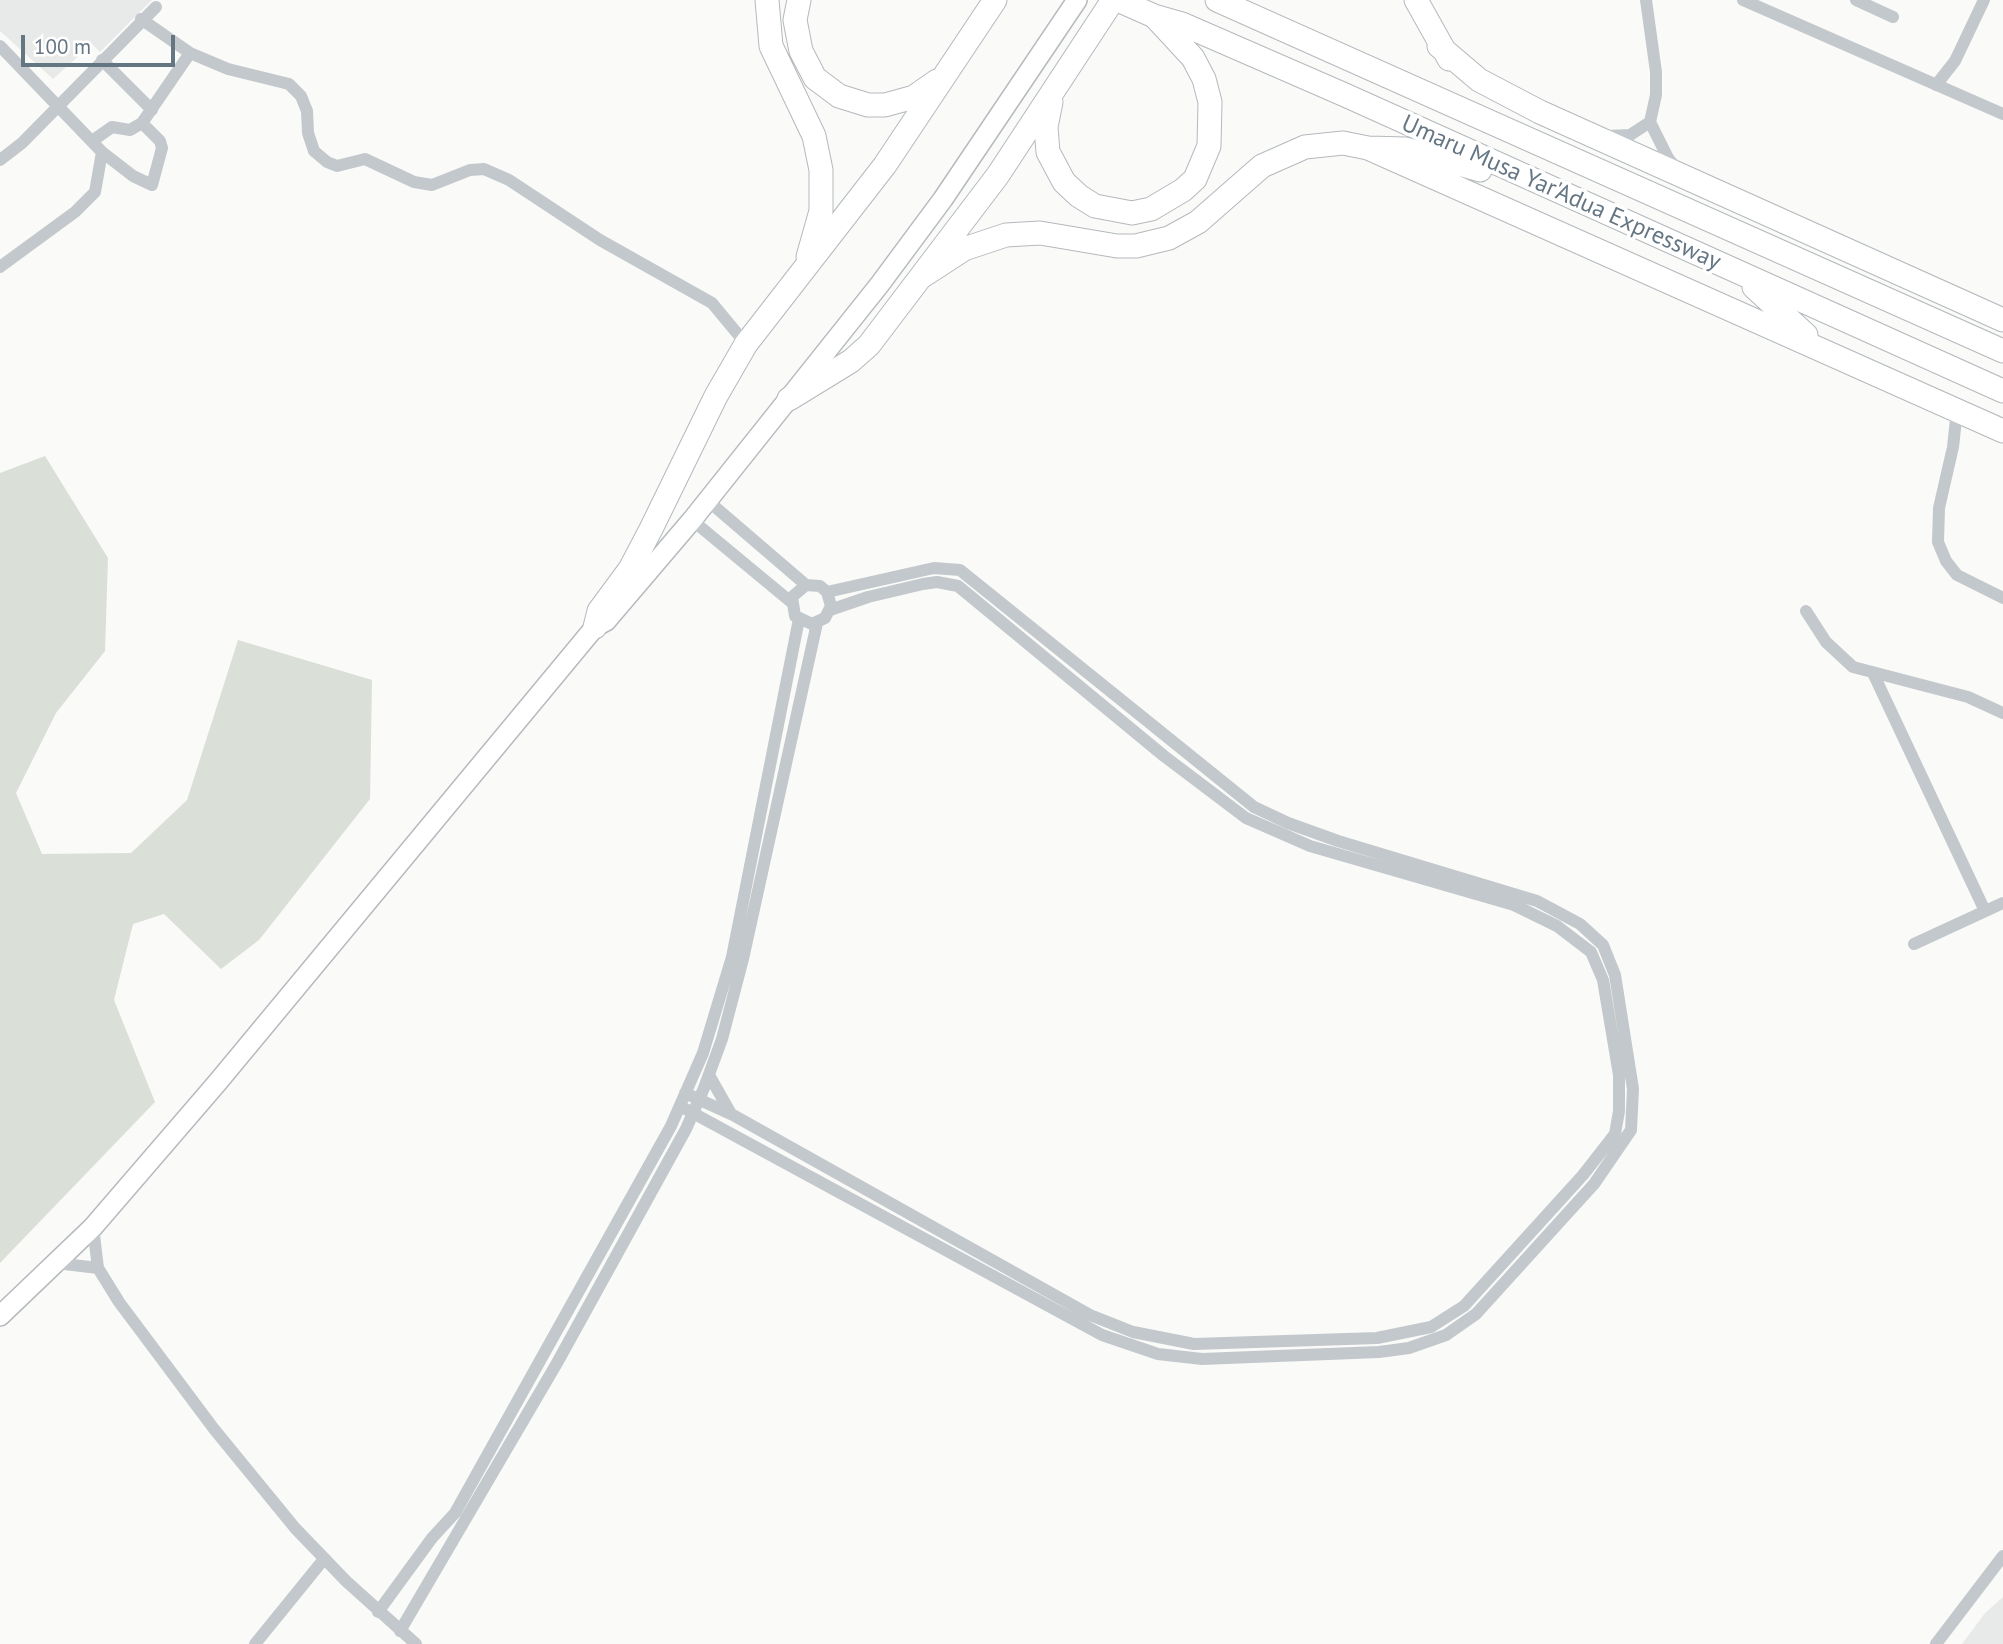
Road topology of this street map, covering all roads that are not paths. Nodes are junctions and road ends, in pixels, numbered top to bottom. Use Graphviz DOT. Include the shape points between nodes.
graph roads {
  1 [pos="767,0"];
  2 [pos="799,0"];
  3 [pos="995,0"];
  4 [pos="1077,0"];
  5 [pos="1113,0"];
  6 [pos="1118,0"];
  7 [pos="1217,0"];
  8 [pos="1416,0"];
  9 [pos="1646,0"];
  10 [pos="1743,0"];
  11 [pos="1856,0"];
  12 [pos="1984,0"];
  13 [pos="156,7"];
  14 [pos="1147,13"];
  15 [pos="1893,17"];
  16 [pos="141,19"];
  17 [pos="0,46"];
  18 [pos="1439,46"];
  19 [pos="190,53"];
  20 [pos="102,60"];
  21 [pos="945,75"];
  22 [pos="1936,85"];
  23 [pos="1053,93"];
  24 [pos="56,106"];
  25 [pos="152,110"];
  26 [pos="2003,114"];
  27 [pos="1650,122"];
  28 [pos="142,123"];
  29 [pos="1593,136"];
  30 [pos="92,141"];
  31 [pos="1368,148"];
  32 [pos="1546,148"];
  33 [pos="102,152"];
  34 [pos="0,160"];
  35 [pos="1684,177"];
  36 [pos="1539,184"];
  37 [pos="1746,238"];
  38 [pos="1864,257"];
  39 [pos="806,263"];
  40 [pos="0,267"];
  41 [pos="1739,274"];
  42 [pos="921,276"];
  43 [pos="2003,320"];
  44 [pos="746,344"];
  45 [pos="1821,348"];
  46 [pos="2003,351"];
  47 [pos="2003,391"];
  48 [pos="789,399"];
  49 [pos="1957,410"];
  50 [pos="2003,431"];
  51 [pos="707,500"];
  52 [pos="691,520"];
  53 [pos="806,585"];
  54 [pos="827,592"];
  55 [pos="2003,598"];
  56 [pos="791,602"];
  57 [pos="1006,605"];
  58 [pos="830,610"];
  59 [pos="1806,611"];
  60 [pos="996,616"];
  61 [pos="799,619"];
  62 [pos="817,623"];
  63 [pos="595,627"];
  64 [pos="1873,673"];
  65 [pos="1094,679"];
  66 [pos="1083,690"];
  67 [pos="2003,713"];
  68 [pos="1174,745"];
  69 [pos="774,750"];
  70 [pos="788,752"];
  71 [pos="1164,756"];
  72 [pos="2003,903"];
  73 [pos="1985,911"];
  74 [pos="1580,924"];
  75 [pos="1572,936"];
  76 [pos="1914,944"];
  77 [pos="709,1074"];
  78 [pos="685,1093"];
  79 [pos="700,1098"];
  80 [pos="680,1106"];
  81 [pos="693,1112"];
  82 [pos="733,1115"];
  83 [pos="716,1123"];
  84 [pos="685,1129"];
  85 [pos="93,1227"];
  86 [pos="56,1263"];
  87 [pos="98,1268"];
  88 [pos="0,1316"];
  89 [pos="432,1538"];
  90 [pos="451,1548"];
  91 [pos="2003,1556"];
  92 [pos="324,1559"];
  93 [pos="412,1567"];
  94 [pos="432,1581"];
  95 [pos="378,1612"];
  96 [pos="400,1631"];
  97 [pos="255,1644"];
  98 [pos="416,1644"];
  99 [pos="1936,1644"];
  1 -- 39 [label="highway" via="771,46 814,136 821,170 821,211"];
  2 -- 21 [label="highway" via="795,20 801,51 816,78 839,96 885,105 914,97"];
  3 -- 21 [label="highway"];
  4 -- 48 [label="main road" via="935,209"];
  5 -- 23 [label="highway"];
  6 -- 14 [label="highway, Umaru Musa Yar'Adua Expressway"];
  7 -- 32 [label="highway, Umaru Musa Yar'Adua Expressway"];
  8 -- 18 [label="highway"];
  9 -- 27 [label="street" via="1656,72"];
  10 -- 22 [label="street"];
  11 -- 15 [label="street"];
  12 -- 22 [label="street" via="1955,61"];
  13 -- 16 [label="street"];
  14 -- 23 [label="highway" via="1194,58 1210,102 1209,146 1195,179 1184,190 1151,209 1132,213 1095,206 1079,196 1064,182 1048,152 1047,116"];
  14 -- 36 [label="highway, Umaru Musa Yar'Adua Expressway" via="1257,56"];
  16 -- 19 [label="street"];
  16 -- 20 [label="street"];
  17 -- 24 [label="street"];
  18 -- 29 [label="highway" via="1479,80"];
  18 -- 32 [label="highway" via="1467,80"];
  19 -- 25 [label="street"];
  19 -- 44 [label="street" via="228,69 289,84 307,110 314,151 337,166 365,159 414,182 432,185 484,169 509,180 600,240 712,303"];
  20 -- 24 [label="street"];
  20 -- 25 [label="street"];
  21 -- 39 [label="highway" via="886,165"];
  22 -- 26 [label="street"];
  23 -- 42 [label="highway"];
  24 -- 30 [label="street"];
  24 -- 34 [label="street"];
  25 -- 28 [label="street"];
  27 -- 29 [label="street" via="1630,135"];
  27 -- 35 [label="street" via="1668,158"];
  28 -- 30 [label="street" via="130,130 112,127"];
  28 -- 33 [label="street" via="162,148 152,185 132,176"];
  29 -- 35 [label="highway"];
  30 -- 33 [label="street"];
  31 -- 36 [label="highway" via="1406,149 1511,181"];
  31 -- 42 [label="highway" via="1322,145 1278,157 1246,177 1198,222 1153,243 1117,246 1040,233 1006,235 964,249"];
  31 -- 45 [label="highway, Umaru Musa Yar'Adua Expressway"];
  32 -- 37 [label="highway, Umaru Musa Yar'Adua Expressway"];
  33 -- 40 [label="street" via="94,192 75,212"];
  35 -- 38 [label="highway"];
  36 -- 41 [label="highway, Umaru Musa Yar'Adua Expressway"];
  37 -- 38 [label="highway"];
  37 -- 46 [label="highway, Umaru Musa Yar'Adua Expressway"];
  38 -- 43 [label="highway"];
  39 -- 44 [label="highway"];
  41 -- 45 [label="highway"];
  41 -- 47 [label="highway, Umaru Musa Yar'Adua Expressway"];
  42 -- 48 [label="highway" via="869,345"];
  44 -- 63 [label="highway" via="630,569 599,611"];
  45 -- 49 [label="highway, Umaru Musa Yar'Adua Expressway"];
  48 -- 51 [label="main road"];
  49 -- 50 [label="highway, Umaru Musa Yar'Adua Expressway"];
  49 -- 55 [label="street" via="1939,508 1938,542 1957,575"];
  51 -- 52 [label="main road"];
  51 -- 53 [label="street"];
  52 -- 56 [label="street"];
  52 -- 63 [label="main road" via="606,621"];
  53 -- 54 [label="street" via="816,584"];
  53 -- 56 [label="street"];
  54 -- 57 [label="street" via="943,567 968,575"];
  54 -- 58 [label="street"];
  56 -- 61 [label="street"];
  57 -- 60 [label="street"];
  57 -- 65 [label="street"];
  58 -- 60 [label="street" via="937,582 967,592"];
  58 -- 62 [label="street"];
  59 -- 64 [label="street" via="1838,656"];
  60 -- 66 [label="street"];
  61 -- 62 [label="street"];
  61 -- 69 [label="street"];
  62 -- 70 [label="street"];
  63 -- 85 [label="main road"];
  64 -- 67 [label="street" via="1968,696"];
  64 -- 73 [label="street"];
  65 -- 66 [label="street"];
  65 -- 68 [label="street"];
  66 -- 71 [label="street"];
  68 -- 71 [label="street"];
  68 -- 74 [label="street" via="1270,816 1537,901"];
  69 -- 70 [label="street"];
  69 -- 78 [label="street" via="732,957 703,1053"];
  70 -- 77 [label="street" via="743,959"];
  71 -- 75 [label="street" via="1236,811 1284,837 1514,905"];
  72 -- 73 [label="street"];
  73 -- 76 [label="street"];
  74 -- 75 [label="street"];
  74 -- 83 [label="street" via="1603,944 1615,975 1633,1089 1631,1130 1594,1184 1476,1314 1446,1335 1409,1349 1202,1359 1132,1346 981,1271"];
  75 -- 82 [label="street" via="1591,952 1603,980 1619,1075 1615,1134 1464,1306 1416,1332 1377,1338 1210,1344 1133,1332 1070,1304"];
  77 -- 79 [label="street"];
  77 -- 82 [label="street"];
  78 -- 79 [label="street"];
  78 -- 80 [label="street"];
  79 -- 81 [label="street"];
  79 -- 82 [label="street"];
  80 -- 81 [label="street"];
  80 -- 89 [label="street" via="455,1513"];
  81 -- 83 [label="street"];
  81 -- 84 [label="street"];
  83 -- 84 [label="street" via="700,1122"];
  84 -- 90 [label="street"];
  85 -- 86 [label="main road"];
  85 -- 87 [label="street"];
  86 -- 87 [label="street"];
  86 -- 88 [label="main road"];
  87 -- 92 [label="street" via="214,1429"];
  89 -- 90 [label="street"];
  89 -- 93 [label="street"];
  90 -- 94 [label="street"];
  91 -- 99 [label="street"];
  92 -- 95 [label="street"];
  92 -- 97 [label="street"];
  93 -- 94 [label="street"];
  93 -- 95 [label="street"];
  94 -- 96 [label="street"];
  95 -- 96 [label="street"];
  96 -- 98 [label="street"];
}
